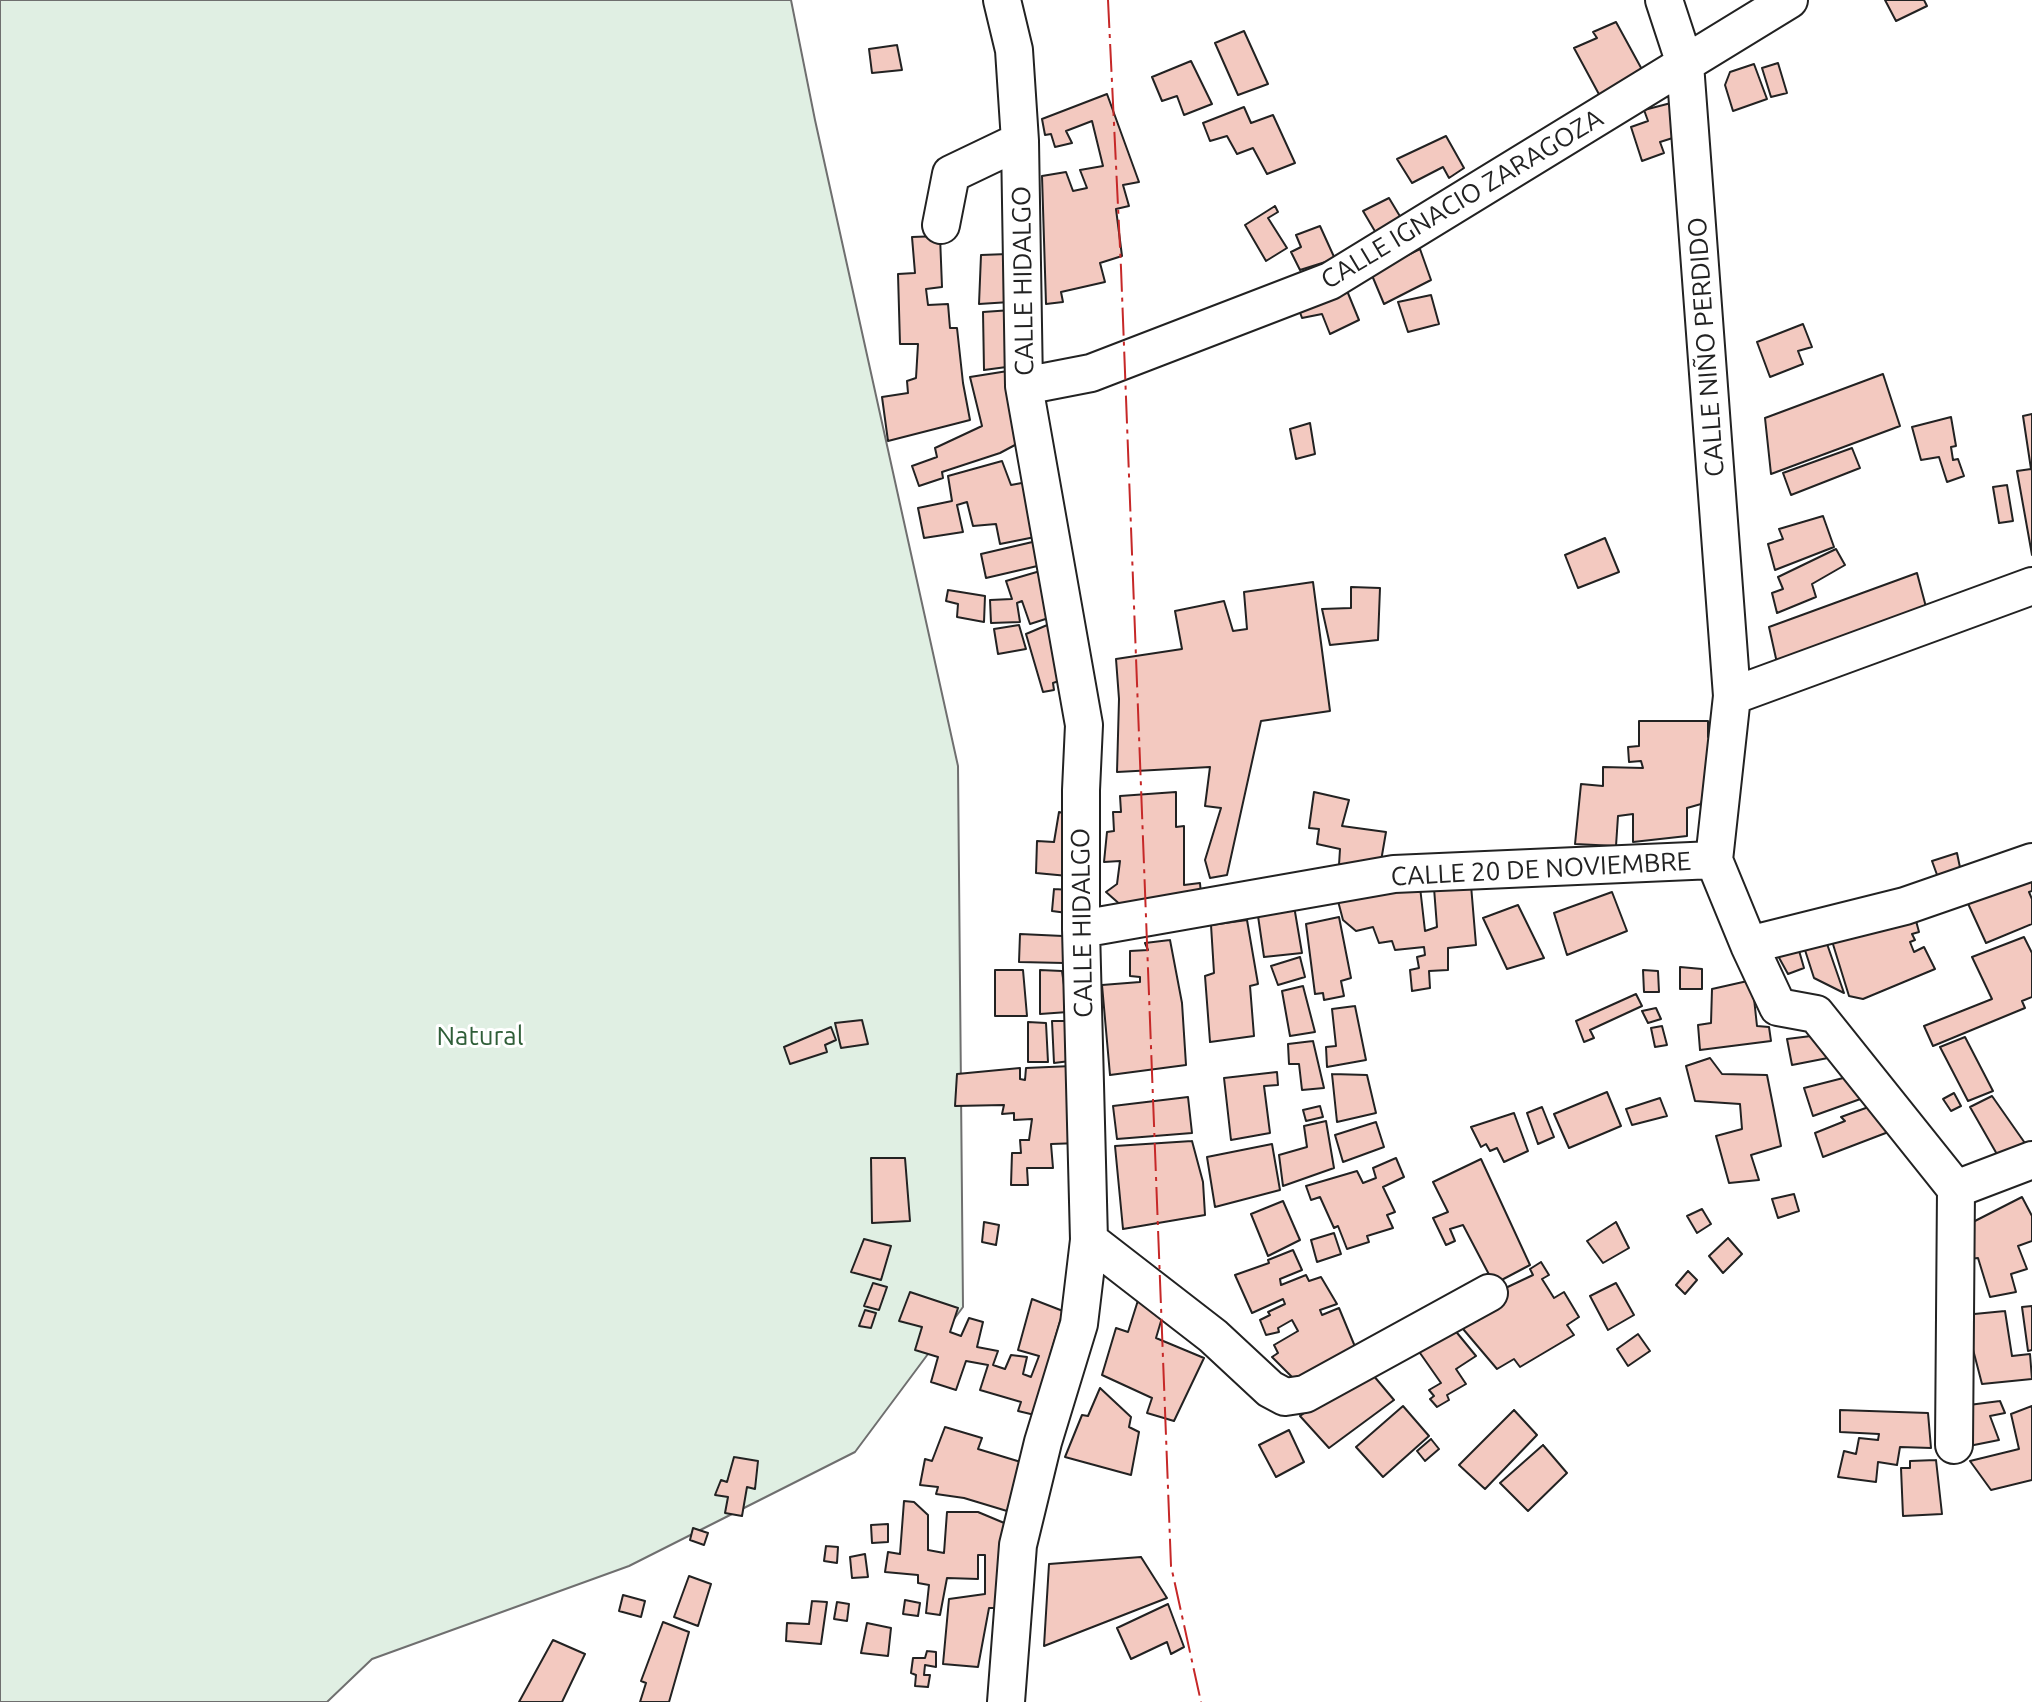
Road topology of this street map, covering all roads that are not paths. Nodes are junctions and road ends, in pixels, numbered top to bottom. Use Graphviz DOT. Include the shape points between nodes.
graph roads {
  1 [pos="1002,0"];
  2 [pos="1664,0"];
  3 [pos="1789,0"];
  4 [pos="1685,64"];
  5 [pos="1020,141"];
  6 [pos="941,225"];
  7 [pos="1024,386"];
  8 [pos="2032,586"];
  9 [pos="1732,696"];
  10 [pos="1714,860"];
  11 [pos="2032,862"];
  12 [pos="1081,929"];
  13 [pos="1749,945"];
  14 [pos="2032,1160"];
  15 [pos="1956,1189"];
  16 [pos="1089,1240"];
  17 [pos="1489,1293"];
  18 [pos="1954,1445"];
  19 [pos="1006,1702"];
  1 -- 5 [label="street, CALLE HIDALGO" via="1014,50"];
  2 -- 4 [label="street, CALLE NIÑO PERDIDO"];
  3 -- 4 [label="street, CALLE IGNACIO ZARAGOZA"];
  4 -- 7 [label="street, CALLE IGNACIO ZARAGOZA" via="1330,281 1091,373"];
  4 -- 9 [label="street, CALLE NIÑO PERDIDO"];
  5 -- 6 [label="street" via="951,174"];
  5 -- 7 [label="street, CALLE HIDALGO"];
  7 -- 12 [label="street, CALLE HIDALGO" via="1084,725"];
  8 -- 9 [label="street"];
  9 -- 10 [label="street, CALLE 20 DE NOVIEMBRE"];
  10 -- 12 [label="street, CALLE 20 DE NOVIEMBRE" via="1394,874"];
  10 -- 13 [label="street"];
  11 -- 13 [label="street" via="1905,906"];
  12 -- 16 [label="street, CALLE HIDALGO"];
  13 -- 15 [label="street" via="1778,1007 1816,1014"];
  14 -- 15 [label="street"];
  15 -- 18 [label="street"];
  16 -- 17 [label="street" via="1285,1397 1305,1394"];
  16 -- 19 [label="street, CALLE HIDALGO" via="1079,1324 1018,1545"];
}
